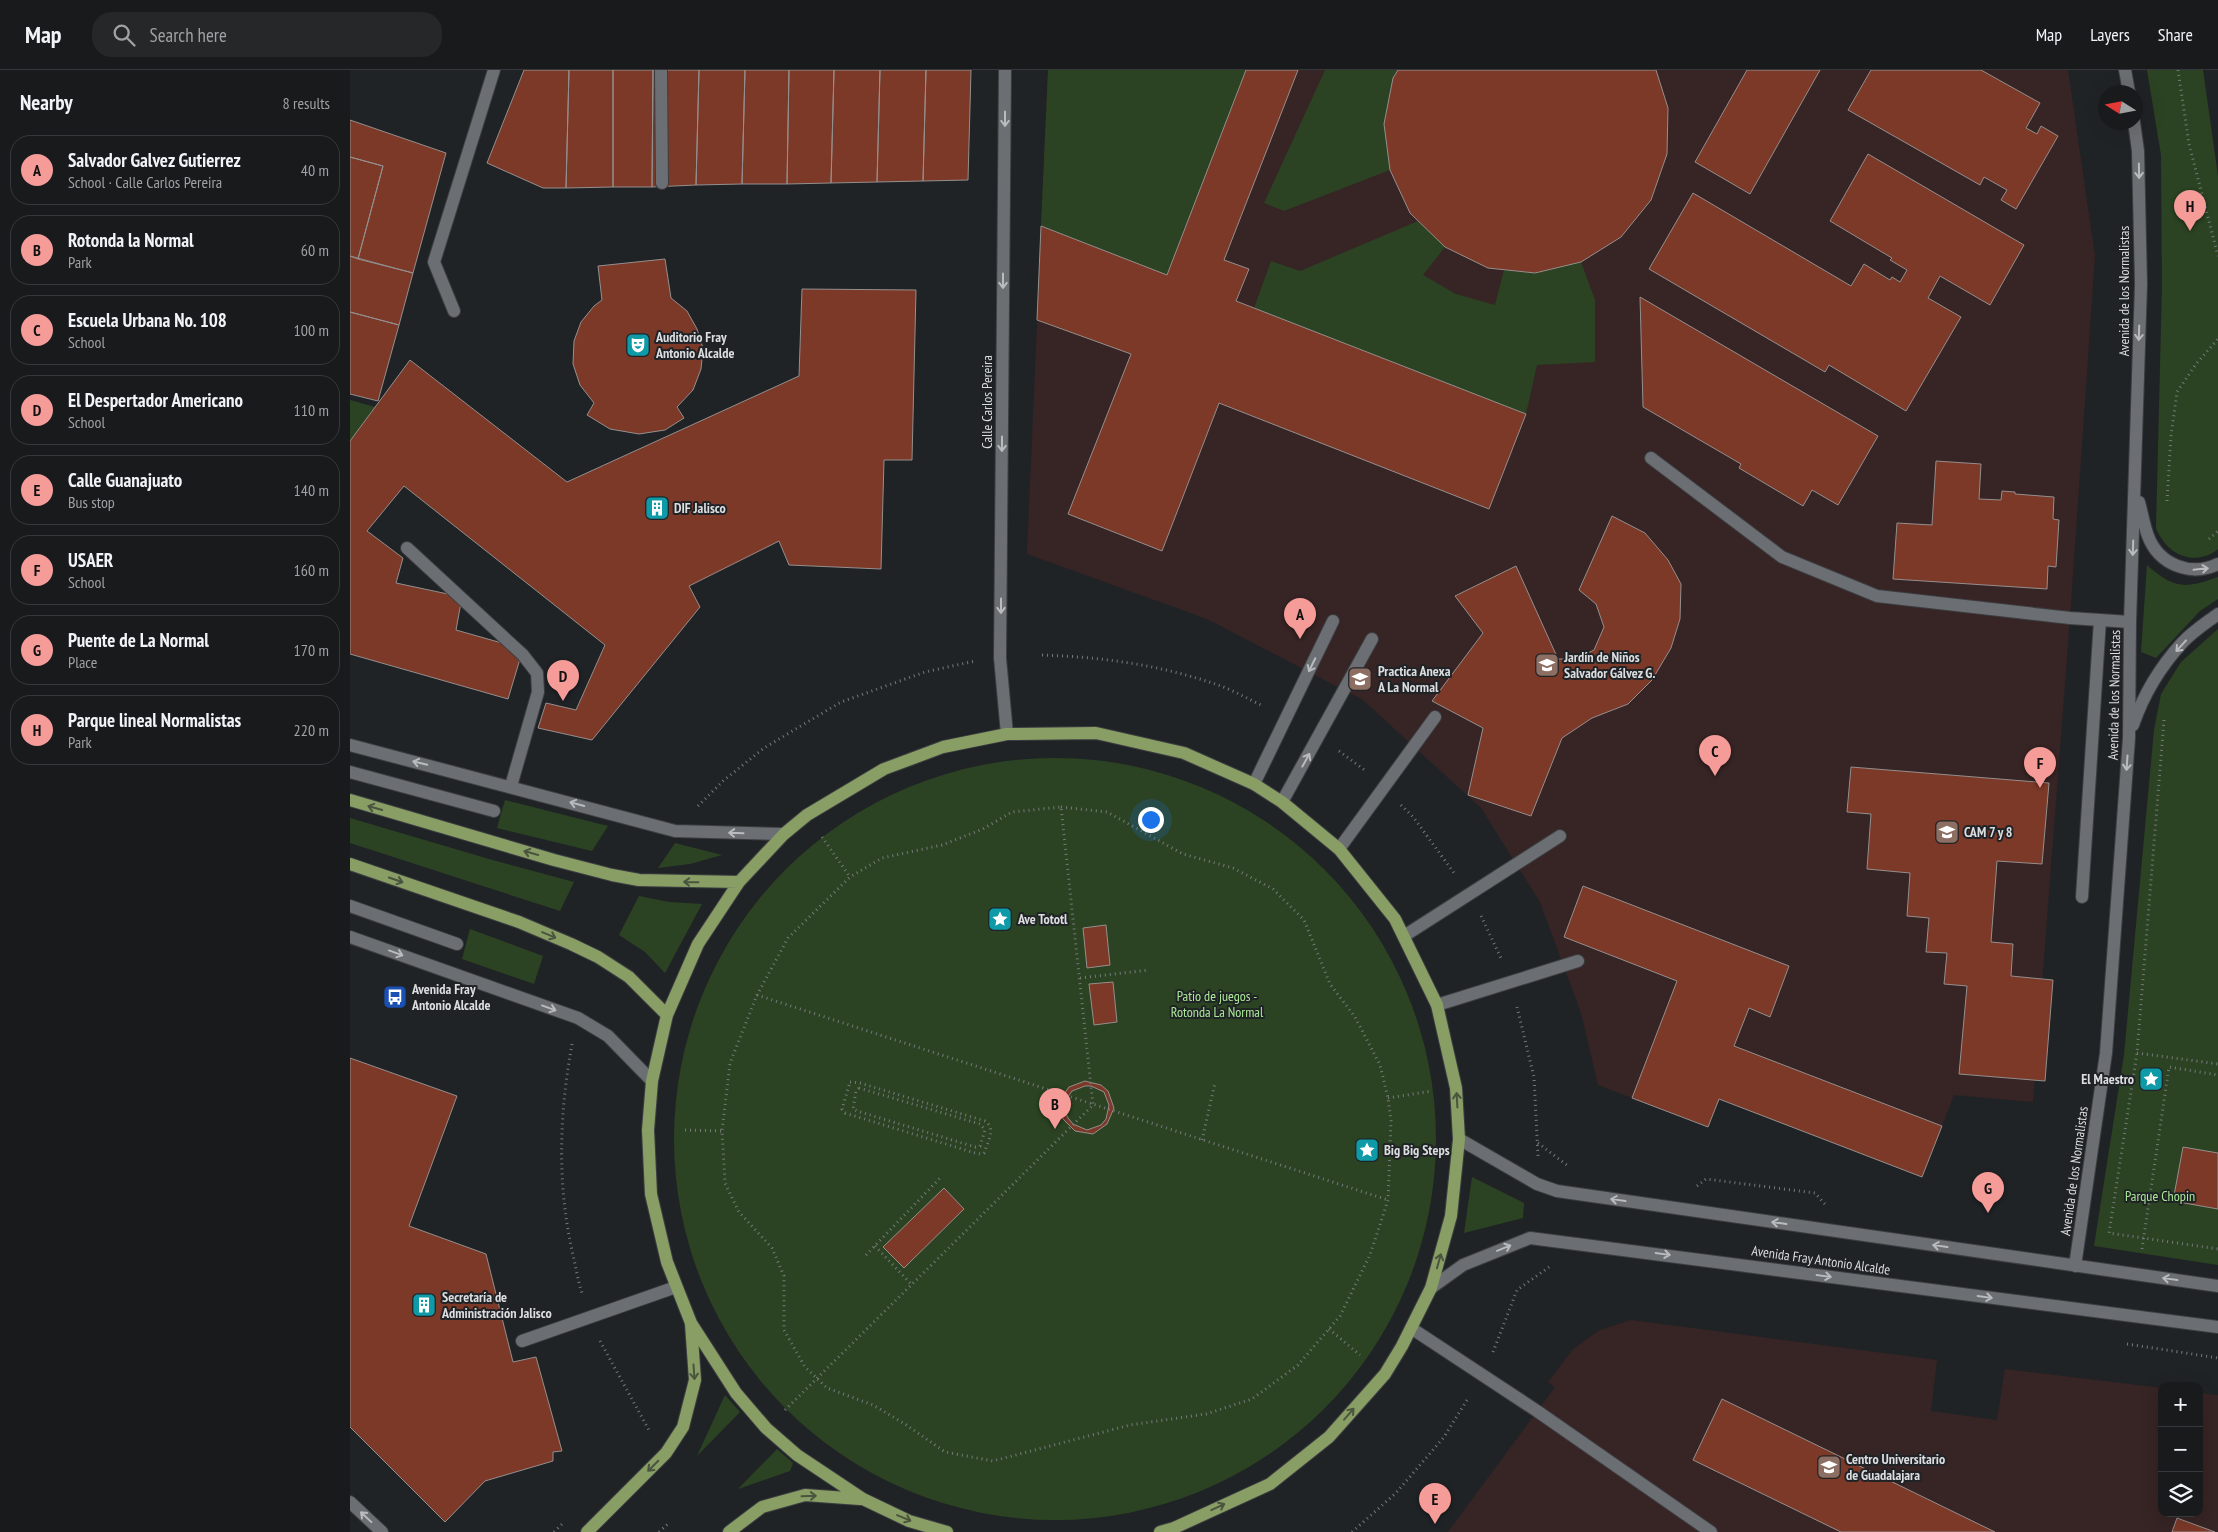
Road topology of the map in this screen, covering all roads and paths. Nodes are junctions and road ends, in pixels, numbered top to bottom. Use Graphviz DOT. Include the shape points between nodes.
graph roads {
  1 [pos="494,70"];
  2 [pos="662,70"];
  3 [pos="1005,70"];
  4 [pos="2125,70"];
  5 [pos="2178,70"];
  6 [pos="2128,85"];
  7 [pos="2135,130"];
  8 [pos="662,183"];
  9 [pos="2218,256"];
  10 [pos="454,311"];
  11 [pos="2218,339"];
  12 [pos="1651,458"];
  13 [pos="2135,487"];
  14 [pos="2167,505"];
  15 [pos="2218,531"];
  16 [pos="2207,541"];
  17 [pos="407,548"];
  18 [pos="2218,564"];
  19 [pos="2218,614"];
  20 [pos="2100,620"];
  21 [pos="1333,621"];
  22 [pos="2130,622"];
  23 [pos="1372,639"];
  24 [pos="1042,655"];
  25 [pos="975,661"];
  26 [pos="1287,716"];
  27 [pos="1436,717"];
  28 [pos="2164,718"];
  29 [pos="1007,734"];
  30 [pos="2129,738"];
  31 [pos="350,745"];
  32 [pos="350,772"];
  33 [pos="1254,784"];
  34 [pos="511,786"];
  35 [pos="350,800"];
  36 [pos="1282,802"];
  37 [pos="1062,807"];
  38 [pos="494,811"];
  39 [pos="693,811"];
  40 [pos="784,834"];
  41 [pos="1560,836"];
  42 [pos="822,837"];
  43 [pos="1339,848"];
  44 [pos="350,864"];
  45 [pos="850,877"];
  46 [pos="739,882"];
  47 [pos="2082,897"];
  48 [pos="350,906"];
  49 [pos="1404,936"];
  50 [pos="350,937"];
  51 [pos="458,944"];
  52 [pos="1578,961"];
  53 [pos="1149,970"];
  54 [pos="1080,978"];
  55 [pos="757,995"];
  56 [pos="1437,1005"];
  57 [pos="667,1015"];
  58 [pos="573,1037"];
  59 [pos="2137,1052"];
  60 [pos="2218,1064"];
  61 [pos="2218,1075"];
  62 [pos="652,1081"];
  63 [pos="1215,1083"];
  64 [pos="1432,1091"];
  65 [pos="1388,1098"];
  66 [pos="1093,1105"];
  67 [pos="857,1111"];
  68 [pos="851,1114"];
  69 [pos="685,1130"];
  70 [pos="722,1132"];
  71 [pos="1459,1139"];
  72 [pos="1202,1140"];
  73 [pos="942,1176"];
  74 [pos="1388,1200"];
  75 [pos="2144,1238"];
  76 [pos="875,1246"];
  77 [pos="2218,1249"];
  78 [pos="866,1255"];
  79 [pos="2075,1266"];
  80 [pos="2138,1275"];
  81 [pos="912,1285"];
  82 [pos="2218,1286"];
  83 [pos="676,1287"];
  84 [pos="1431,1288"];
  85 [pos="1517,1290"];
  86 [pos="591,1317"];
  87 [pos="2132,1317"];
  88 [pos="691,1323"];
  89 [pos="2218,1327"];
  90 [pos="1411,1328"];
  91 [pos="1329,1329"];
  92 [pos="522,1341"];
  93 [pos="2128,1344"];
  94 [pos="1360,1355"];
  95 [pos="1482,1374"];
  96 [pos="816,1379"];
  97 [pos="784,1410"];
  98 [pos="653,1436"];
  99 [pos="863,1499"];
  100 [pos="350,1502"];
  101 [pos="670,1522"];
  102 [pos="1179,1530"];
  103 [pos="382,1532"];
  104 [pos="587,1532"];
  105 [pos="660,1532"];
  106 [pos="729,1532"];
  107 [pos="947,1532"];
  108 [pos="1160,1532"];
  109 [pos="1352,1532"];
  110 [pos="1711,1532"];
  1 -- 10 [label="street" via="434,262"];
  2 -- 8 [label="street"];
  3 -- 29 [label="street, Calle Carlos Pereira, one-way" via="1000,658"];
  4 -- 6 [label="street"];
  5 -- 9 [label="path" via="2189,144"];
  7 -- 13 [label="street, Avenida de los Normalistas, one-way" via="2141,284"];
  11 -- 14 [label="path" via="2177,392"];
  12 -- 20 [label="street" via="1782,557 1877,596"];
  13 -- 18 [label="street, one-way" via="2148,537 2160,555 2174,566 2189,570 2208,569"];
  13 -- 22 [label="street, Avenida de los Normalistas, one-way"];
  15 -- 16 [label="path"];
  17 -- 34 [label="street" via="523,655 537,673 538,692"];
  19 -- 30 [label="street, one-way" via="2182,643 2156,677 2140,705"];
  20 -- 22 [label="street"];
  20 -- 47 [label="street"];
  21 -- 26 [label="street, one-way"];
  22 -- 30 [label="street, Avenida de los Normalistas"];
  36 -- 23 [label="street, one-way"];
  24 -- 26 [label="path" via="1082,656 1151,666 1219,685"];
  25 -- 39 [label="path" via="925,672 841,702 764,748 723,781"];
  26 -- 33 [label="street"];
  27 -- 43 [label="street"];
  28 -- 59 [label="path"];
  29 -- 33 [label="main road" via="1096,733 1184,753"];
  29 -- 40 [label="main road" via="943,747 884,769 825,803"];
  30 -- 79 [label="street, Avenida de los Normalistas, one-way" via="2106,1054"];
  34 -- 31 [label="street, one-way"];
  32 -- 38 [label="street"];
  33 -- 36 [label="main road"];
  40 -- 34 [label="street, one-way" via="675,831"];
  46 -- 35 [label="main road, one-way" via="639,880 612,875"];
  36 -- 43 [label="main road"];
  37 -- 45 [label="path" via="1012,812 983,829 942,845 882,858"];
  37 -- 54 [label="path"];
  37 -- 65 [label="path" via="1108,812 1183,854 1233,868 1273,889 1304,920 1330,984 1355,1017 1380,1065"];
  40 -- 46 [label="main road"];
  41 -- 49 [label="street"];
  42 -- 45 [label="path"];
  43 -- 49 [label="main road" via="1396,919"];
  44 -- 57 [label="main road, one-way" via="519,922 571,944 630,977"];
  45 -- 55 [label="path" via="788,938"];
  46 -- 57 [label="main road" via="698,944"];
  48 -- 51 [label="street"];
  49 -- 56 [label="main road"];
  50 -- 62 [label="street, one-way" via="578,1018 608,1036"];
  52 -- 56 [label="street"];
  53 -- 54 [label="path"];
  54 -- 66 [label="path"];
  55 -- 66 [label="path"];
  55 -- 70 [label="path" via="730,1063"];
  71 -- 56 [label="main road, one-way" via="1456,1088"];
  57 -- 62 [label="main road"];
  58 -- 86 [label="path" via="564,1090 560,1160 567,1227 580,1288"];
  59 -- 60 [label="path"];
  59 -- 75 [label="path" via="2109,1233"];
  61 -- 75 [label="path" via="2169,1067"];
  62 -- 83 [label="main road" via="648,1130 652,1194"];
  63 -- 72 [label="path"];
  64 -- 65 [label="path"];
  65 -- 74 [label="path" via="1391,1121"];
  66 -- 72 [label="path"];
  66 -- 81 [label="path"];
  67 -- 67 [label="path" via="975,1147 980,1146 985,1130 980,1124 859,1088 852,1105"];
  68 -- 68 [label="path" via="981,1154 992,1129 985,1121 854,1082 850,1082 842,1109"];
  69 -- 70 [label="path"];
  70 -- 96 [label="path" via="725,1183 739,1212 772,1248 784,1276 784,1330 804,1366"];
  79 -- 71 [label="street, one-way" via="1557,1191 1537,1184"];
  84 -- 71 [label="main road, one-way" via="1451,1216"];
  72 -- 74 [label="path"];
  73 -- 76 [label="path"];
  74 -- 91 [label="path" via="1370,1255 1340,1316"];
  75 -- 77 [label="path"];
  75 -- 80 [label="path"];
  76 -- 78 [label="path"];
  76 -- 81 [label="path"];
  79 -- 80 [label="street"];
  82 -- 80 [label="street, one-way"];
  81 -- 96 [label="path"];
  83 -- 86 [label="street"];
  83 -- 88 [label="main road"];
  84 -- 87 [label="street, Avenida Fray Antonio Alcalde, one-way" via="1463,1265 1530,1238"];
  84 -- 90 [label="main road"];
  85 -- 95 [label="path"];
  86 -- 92 [label="street"];
  86 -- 98 [label="path" via="602,1346"];
  87 -- 89 [label="street, Avenida Fray Antonio Alcalde"];
  87 -- 93 [label="path"];
  88 -- 99 [label="main road" via="736,1393 766,1428 797,1455"];
  88 -- 104 [label="main road, one-way" via="695,1380 683,1427 666,1453"];
  90 -- 95 [label="street"];
  102 -- 90 [label="main road, one-way" via="1270,1484 1329,1437 1385,1374"];
  91 -- 94 [label="path"];
  91 -- 96 [label="path" via="1298,1365 1252,1400 1206,1414 1130,1425 992,1461 945,1452 873,1405 827,1388"];
  95 -- 109 [label="path" via="1444,1437 1396,1493"];
  95 -- 110 [label="street"];
  96 -- 97 [label="path"];
  106 -- 99 [label="main road, one-way" via="762,1507 806,1495"];
  99 -- 107 [label="main road, one-way" via="909,1520"];
  103 -- 100 [label="street, one-way"];
  101 -- 105 [label="path"];
  102 -- 108 [label="main road"];
}
